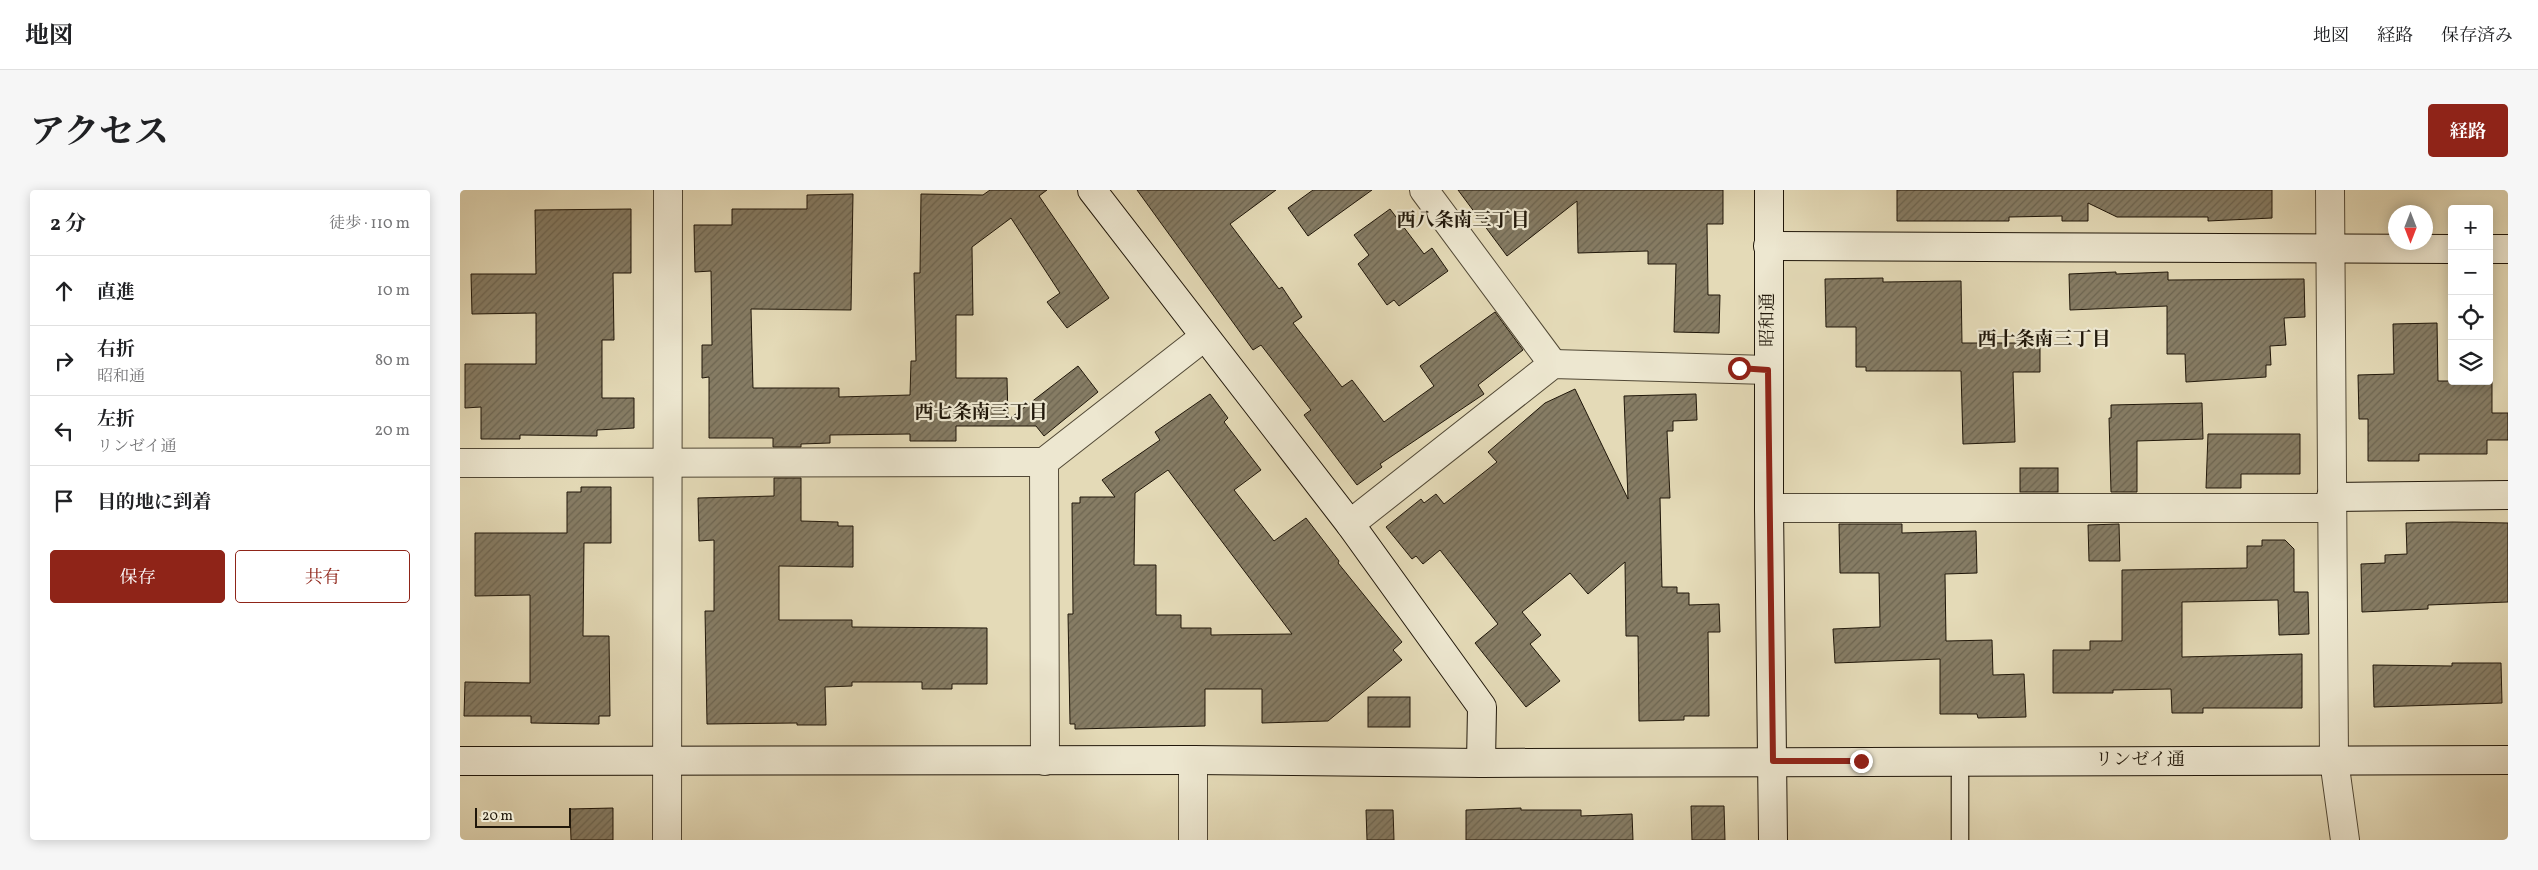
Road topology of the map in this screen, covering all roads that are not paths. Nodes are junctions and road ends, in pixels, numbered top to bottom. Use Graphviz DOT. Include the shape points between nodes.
graph roads {
  1 [pos="668,190"];
  2 [pos="1092,190"];
  3 [pos="1424,190"];
  4 [pos="1769,190"];
  5 [pos="2330,190"];
  6 [pos="1768,246"];
  7 [pos="2448,249"];
  8 [pos="2493,249"];
  9 [pos="2508,249"];
  10 [pos="2330,250"];
  11 [pos="1204,337"];
  12 [pos="1553,364"];
  13 [pos="1768,370"];
  14 [pos="667,462"];
  15 [pos="1044,462"];
  16 [pos="460,463"];
  17 [pos="2508,495"];
  18 [pos="2331,502"];
  19 [pos="1769,508"];
  20 [pos="1350,524"];
  21 [pos="1193,760"];
  22 [pos="1960,760"];
  23 [pos="2334,760"];
  24 [pos="2508,760"];
  25 [pos="460,761"];
  26 [pos="667,761"];
  27 [pos="1045,761"];
  28 [pos="1773,761"];
  29 [pos="1481,763"];
  30 [pos="667,840"];
  31 [pos="1193,840"];
  32 [pos="1773,840"];
  33 [pos="1960,840"];
  34 [pos="2345,840"];
  1 -- 14 [label="street"];
  2 -- 11 [label="street"];
  3 -- 12 [label="street"];
  4 -- 6 [label="street, 昭和通"];
  5 -- 10 [label="street"];
  6 -- 10 [label="street"];
  6 -- 13 [label="street, 昭和通"];
  7 -- 10 [label="street"];
  8 -- 9 [label="street"];
  10 -- 18 [label="street"];
  11 -- 15 [label="street"];
  11 -- 20 [label="street"];
  12 -- 13 [label="street"];
  12 -- 20 [label="street"];
  13 -- 19 [label="street, 昭和通"];
  14 -- 15 [label="street"];
  14 -- 16 [label="street"];
  14 -- 26 [label="street"];
  15 -- 27 [label="street"];
  17 -- 18 [label="street"];
  18 -- 19 [label="street"];
  18 -- 23 [label="street"];
  19 -- 28 [label="street, 昭和通"];
  20 -- 29 [label="street" via="1482,707"];
  21 -- 27 [label="street, リンゼイ通"];
  21 -- 29 [label="street, リンゼイ通"];
  21 -- 31 [label="street"];
  22 -- 23 [label="street, リンゼイ通"];
  22 -- 28 [label="street, リンゼイ通"];
  22 -- 33 [label="lane"];
  23 -- 24 [label="street, リンゼイ通"];
  23 -- 34 [label="street"];
  25 -- 26 [label="street, リンゼイ通"];
  26 -- 27 [label="street, リンゼイ通"];
  26 -- 30 [label="street"];
  28 -- 29 [label="street, リンゼイ通"];
  28 -- 32 [label="street, 昭和通"];
}
